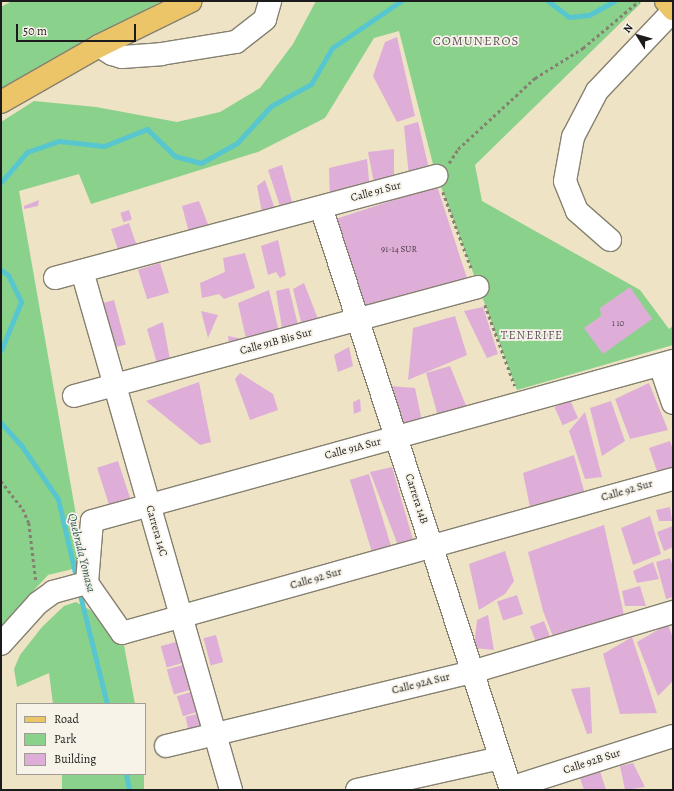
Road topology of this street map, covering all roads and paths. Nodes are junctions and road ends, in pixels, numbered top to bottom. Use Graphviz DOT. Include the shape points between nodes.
graph roads {
  1 [pos="191,1"];
  2 [pos="270,1"];
  3 [pos="639,1"];
  4 [pos="666,1"];
  5 [pos="673,10"];
  6 [pos="99,46"];
  7 [pos="1,102"];
  8 [pos="437,176"];
  9 [pos="321,207"];
  10 [pos="610,240"];
  11 [pos="82,271"];
  12 [pos="55,278"];
  13 [pos="478,287"];
  14 [pos="358,320"];
  15 [pos="666,363"];
  16 [pos="115,385"];
  17 [pos="74,396"];
  18 [pos="673,403"];
  19 [pos="396,437"];
  20 [pos="673,479"];
  21 [pos="1,481"];
  22 [pos="149,506"];
  23 [pos="432,546"];
  24 [pos="82,583"];
  25 [pos="46,598"];
  26 [pos="673,612"];
  27 [pos="181,616"];
  28 [pos="1,644"];
  29 [pos="472,672"];
  30 [pos="215,734"];
  31 [pos="673,736"];
  32 [pos="166,746"];
  33 [pos="500,758"];
  34 [pos="511,789"];
  35 [pos="231,790"];
  36 [pos="357,790"];
  1 -- 6 [label="main road"];
  2 -- 6 [label="street" via="265,19 236,42 161,54 122,57"];
  3 -- 8 [label="path" via="583,48 535,78 458,150"];
  4 -- 5 [label="main road"];
  5 -- 10 [label="street" via="597,91 573,137 565,181 578,211"];
  6 -- 7 [label="main road"];
  8 -- 9 [label="street, Calle 91 Sur"];
  9 -- 11 [label="street, Calle 91 Sur"];
  9 -- 14 [label="street, Carrera 14B"];
  11 -- 12 [label="street, Calle 91 Sur"];
  11 -- 16 [label="street, Carrera 14C"];
  13 -- 14 [label="street, Calle 91B Bis Sur"];
  14 -- 16 [label="street, Calle 91B Bis Sur"];
  14 -- 19 [label="street, Carrera 14B"];
  15 -- 18 [label="street"];
  15 -- 19 [label="street, Calle 91A Sur"];
  16 -- 17 [label="street, Calle 91B Bis Sur"];
  16 -- 22 [label="street, Carrera 14C"];
  19 -- 22 [label="street, Calle 91A Sur"];
  19 -- 23 [label="street, Carrera 14B"];
  20 -- 23 [label="street, Calle 92 Sur"];
  21 -- 25 [label="path" via="23,509 29,523"];
  22 -- 24 [label="street, Calle 91A Sur" via="92,521"];
  22 -- 27 [label="street, Carrera 14C"];
  23 -- 27 [label="street, Calle 92 Sur"];
  23 -- 29 [label="street, Carrera 14B"];
  24 -- 25 [label="street"];
  24 -- 27 [label="street, Calle 92 Sur" via="122,633"];
  25 -- 28 [label="street"];
  26 -- 29 [label="street, Calle 92A Sur"];
  27 -- 30 [label="street, Carrera 14C"];
  29 -- 30 [label="street, Calle 92A Sur"];
  29 -- 33 [label="street, Carrera 14B"];
  30 -- 32 [label="street, Calle 92A Sur"];
  30 -- 35 [label="street, Carrera 14C"];
  31 -- 34 [label="street, Calle 92B Sur"];
  33 -- 34 [label="street, Carrera 14B"];
  33 -- 36 [label="street"];
}
